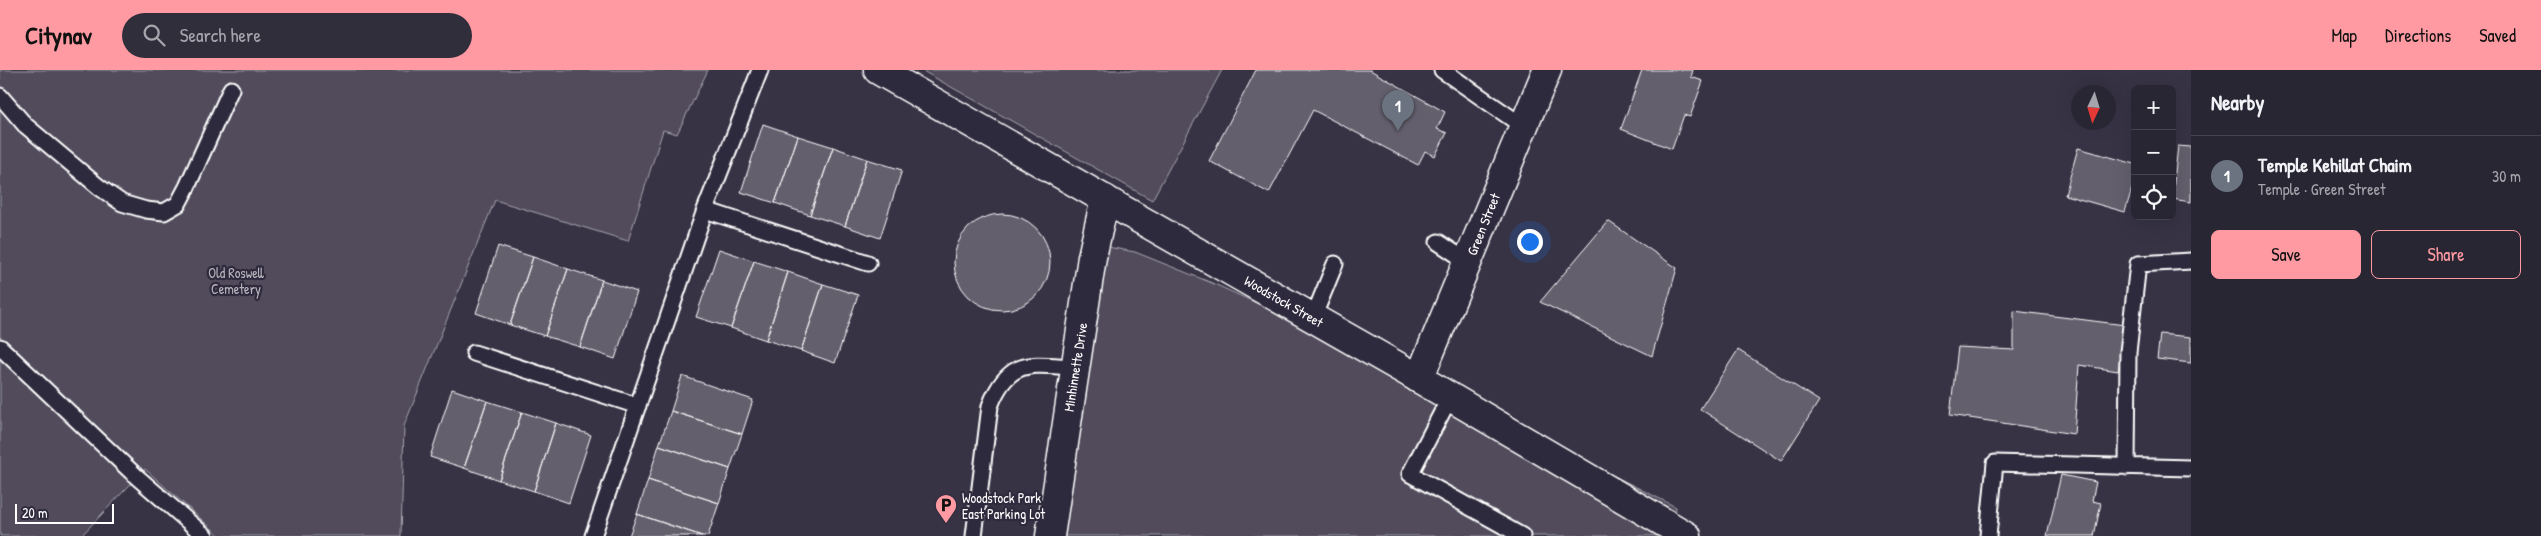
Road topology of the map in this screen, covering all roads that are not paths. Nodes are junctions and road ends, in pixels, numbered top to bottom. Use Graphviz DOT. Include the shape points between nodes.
graph roads {
  1 [pos="760,70"];
  2 [pos="878,70"];
  3 [pos="1442,70"];
  4 [pos="1547,70"];
  5 [pos="231,89"];
  6 [pos="0,96"];
  7 [pos="1524,127"];
  8 [pos="1105,199"];
  9 [pos="705,210"];
  10 [pos="1438,242"];
  11 [pos="2191,261"];
  12 [pos="1468,262"];
  13 [pos="868,263"];
  14 [pos="1336,264"];
  15 [pos="1313,318"];
  16 [pos="0,347"];
  17 [pos="474,353"];
  18 [pos="1076,367"];
  19 [pos="1420,379"];
  20 [pos="1450,397"];
  21 [pos="638,406"];
  22 [pos="2127,466"];
  23 [pos="2191,468"];
  24 [pos="1670,532"];
  25 [pos="205,536"];
  26 [pos="593,536"];
  27 [pos="974,536"];
  28 [pos="1050,536"];
  29 [pos="1522,536"];
  30 [pos="1988,536"];
  1 -- 9 [label="lane"];
  2 -- 8 [label="street, Woodstock Street"];
  3 -- 7 [label="lane"];
  4 -- 7 [label="street, Green Street"];
  5 -- 6 [label="lane" via="188,187 178,204 164,212 122,203 99,188 25,125"];
  7 -- 12 [label="street, Green Street"];
  8 -- 15 [label="street, Woodstock Street"];
  8 -- 18 [label="street, Minhinnette Drive" via="1092,257"];
  9 -- 13 [label="lane"];
  9 -- 21 [label="lane"];
  10 -- 12 [label="lane"];
  11 -- 22 [label="lane" via="2138,264 2128,352"];
  12 -- 19 [label="street, Green Street"];
  14 -- 15 [label="lane"];
  15 -- 19 [label="street, Woodstock Street"];
  16 -- 25 [label="lane" via="137,477"];
  17 -- 21 [label="lane"];
  18 -- 27 [label="lane" via="1030,365 1018,368 996,389 990,406"];
  18 -- 28 [label="street, Minhinnette Drive"];
  19 -- 20 [label="street, Woodstock Street"];
  20 -- 24 [label="street, Woodstock Street"];
  20 -- 29 [label="lane" via="1410,474"];
  21 -- 26 [label="lane"];
  22 -- 23 [label="lane"];
  22 -- 30 [label="lane" via="1995,463"];
}
